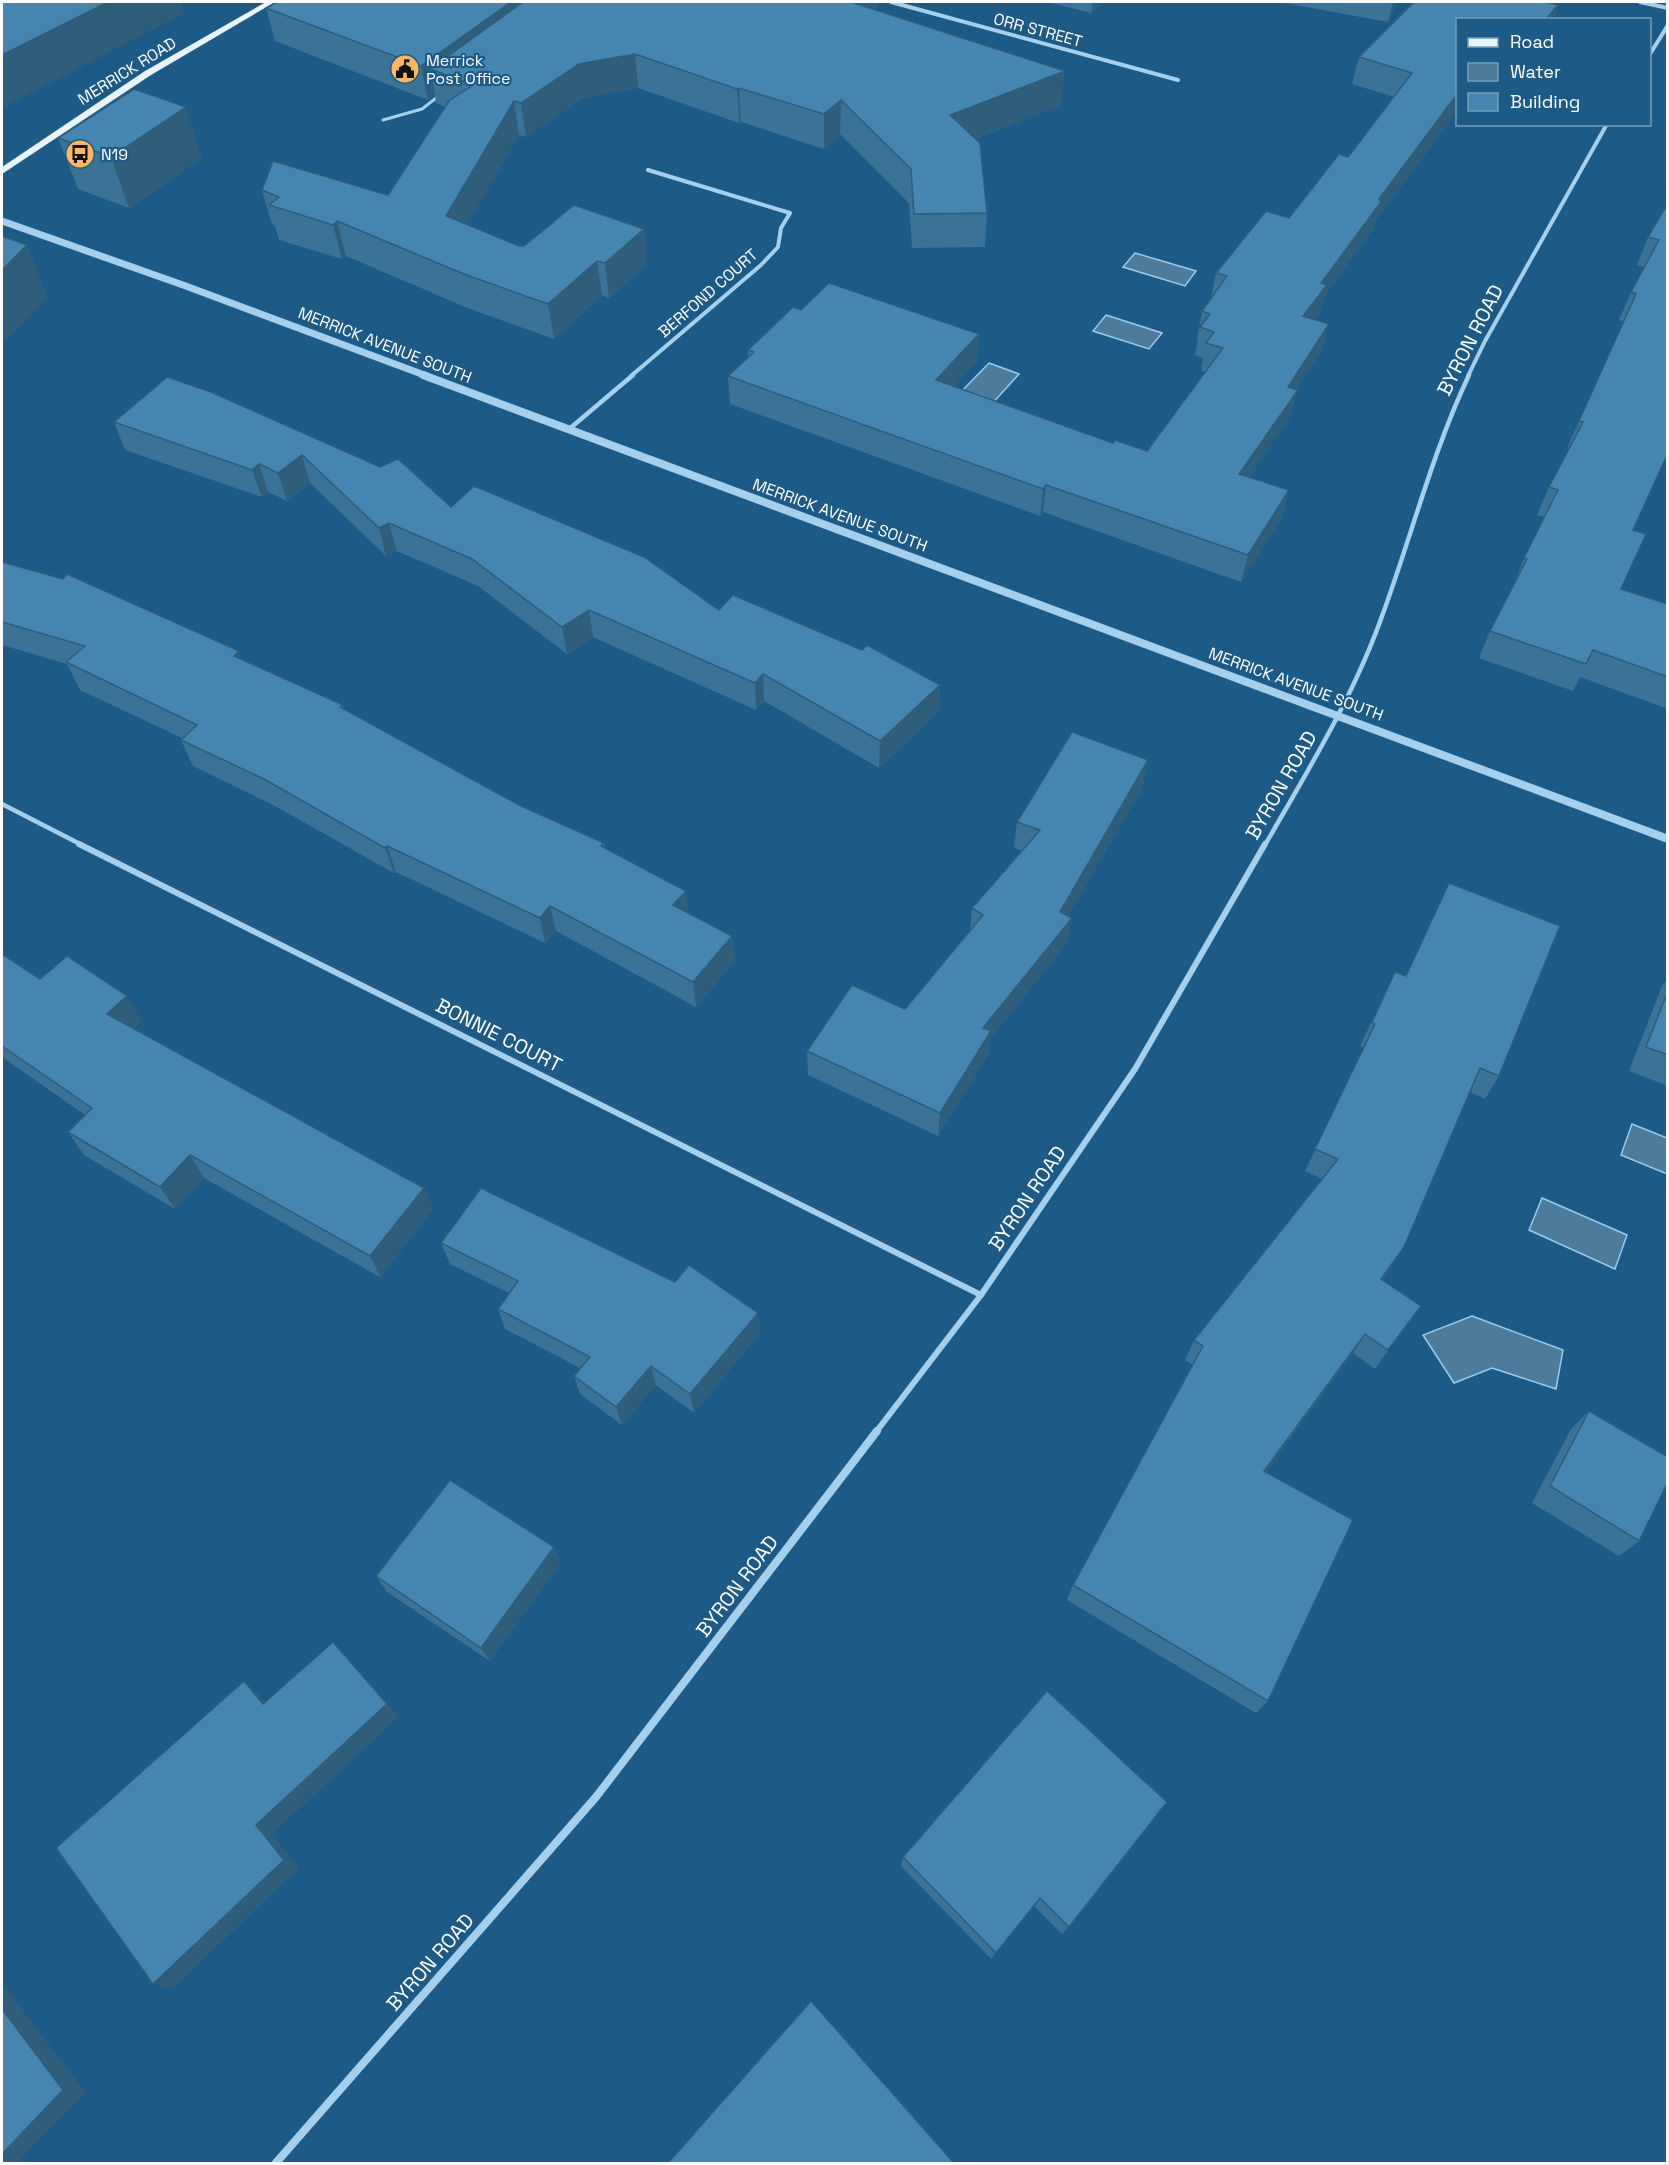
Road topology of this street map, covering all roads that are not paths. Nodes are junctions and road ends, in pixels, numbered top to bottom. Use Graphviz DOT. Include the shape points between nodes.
graph roads {
  1 [pos="271,2"];
  2 [pos="891,2"];
  3 [pos="1640,2"];
  4 [pos="1668,8"];
  5 [pos="1668,25"];
  6 [pos="1651,52"];
  7 [pos="1178,80"];
  8 [pos="441,95"];
  9 [pos="382,120"];
  10 [pos="1606,126"];
  11 [pos="648,170"];
  12 [pos="2,171"];
  13 [pos="2,221"];
  14 [pos="568,430"];
  15 [pos="1339,717"];
  16 [pos="2,804"];
  17 [pos="1668,838"];
  18 [pos="981,1295"];
  19 [pos="274,2163"];
  1 -- 12 [label="main road, MERRICK ROAD" via="148,73"];
  2 -- 7 [label="street, ORR STREET"];
  3 -- 4 [label="street"];
  5 -- 6 [label="street"];
  8 -- 9 [label="lane" via="422,109"];
  10 -- 15 [label="street, BYRON ROAD" via="1485,341 1447,421 1381,620"];
  11 -- 14 [label="street, BERFOND COURT" via="790,213 781,228 778,247 761,265"];
  13 -- 14 [label="street, MERRICK AVENUE SOUTH"];
  14 -- 15 [label="street, MERRICK AVENUE SOUTH"];
  15 -- 17 [label="street, MERRICK AVENUE SOUTH"];
  15 -- 18 [label="street, BYRON ROAD" via="1135,1069"];
  16 -- 18 [label="street, BONNIE COURT"];
  18 -- 19 [label="street, BYRON ROAD" via="596,1797"];
}
